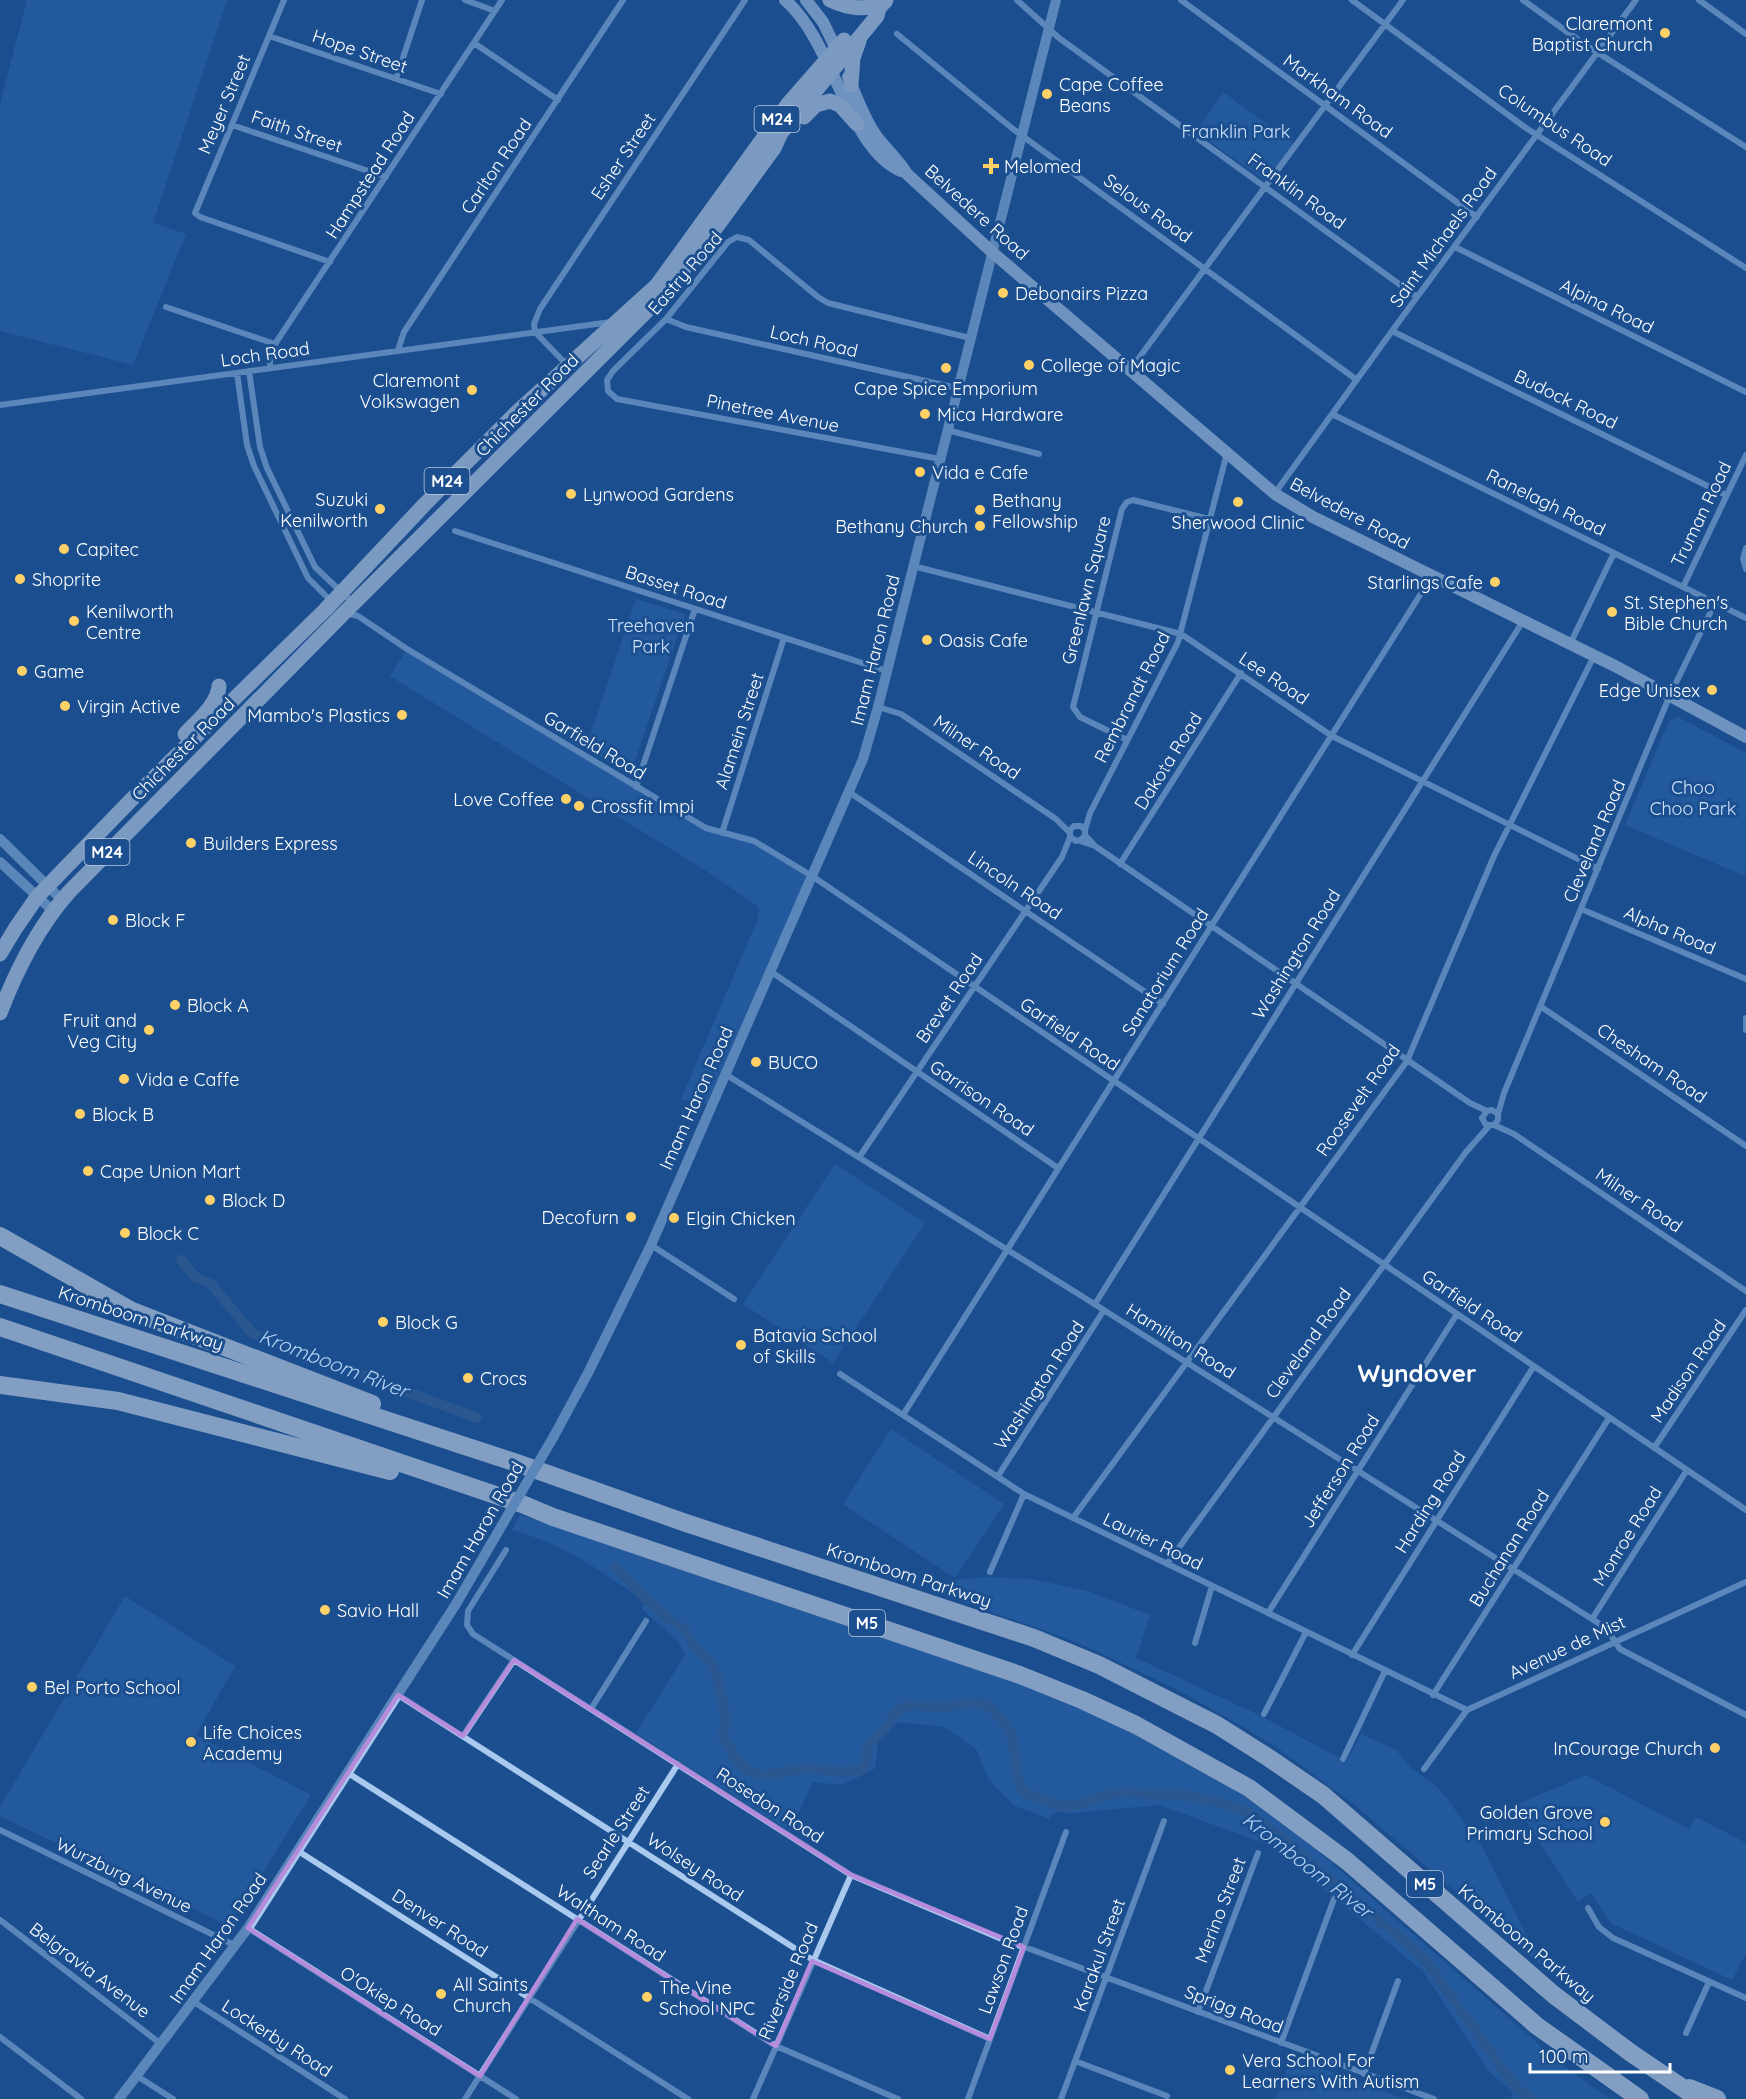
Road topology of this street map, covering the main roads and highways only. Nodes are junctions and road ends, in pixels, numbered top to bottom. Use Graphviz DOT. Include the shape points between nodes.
graph roads {
  1 [pos="785,0"];
  2 [pos="806,0"];
  3 [pos="830,0"];
  4 [pos="884,3"];
  5 [pos="866,28"];
  6 [pos="834,60"];
  7 [pos="851,85"];
  8 [pos="857,124"];
  9 [pos="774,148"];
  10 [pos="908,174"];
  11 [pos="219,686"];
  12 [pos="1746,737"];
  13 [pos="163,769"];
  14 [pos="0,954"];
  15 [pos="0,1013"];
  16 [pos="3,1237"];
  17 [pos="0,1294"];
  18 [pos="0,1327"];
  19 [pos="4,1386"];
  20 [pos="514,1462"];
  21 [pos="553,1517"];
  22 [pos="1537,2026"];
  23 [pos="1673,2082"];
  24 [pos="1619,2099"];
  25 [pos="1640,2099"];
  26 [pos="1699,2099"];
  27 [pos="1717,2099"];
  1 -- 6 [label="main road"];
  2 -- 6 [label="main road" via="821,17"];
  3 -- 4 [label="main road" via="859,9"];
  4 -- 5 [label="main road, Chichester Road / M24"];
  4 -- 6 [label="main road, Chichester Road / M24" via="867,15"];
  5 -- 6 [label="main road, Chichester Road / M24"];
  5 -- 7 [label="main road" via="855,52"];
  6 -- 7 [label="main road, Belvedere Road"];
  6 -- 8 [label="main road, Belvedere Road"];
  6 -- 9 [label="main road, Chichester Road / M24"];
  6 -- 13 [label="main road, Chichester Road / M24" via="788,104 649,293 517,412"];
  7 -- 10 [label="main road, Belvedere Road" via="873,130"];
  8 -- 9 [label="main road" via="835,102 823,101"];
  8 -- 10 [label="main road, Belvedere Road" via="885,159"];
  9 -- 15 [label="main road, Chichester Road / M24" via="666,292 58,906 12,984"];
  10 -- 12 [label="main road, Belvedere Road" via="992,252 1275,494 1313,517 1594,656"];
  11 -- 13 [label="main road" via="214,702 166,756"];
  13 -- 14 [label="main road, Chichester Road / M24" via="42,892"];
  16 -- 20 [label="highway" via="132,1311 442,1429"];
  17 -- 20 [label="highway, Kromboom Parkway / M5"];
  18 -- 21 [label="highway, M5"];
  19 -- 21 [label="highway" via="140,1406 375,1466"];
  20 -- 23 [label="highway, Kromboom Parkway / M5" via="1034,1638 1100,1665 1217,1725 1323,1795 1527,1973"];
  21 -- 22 [label="highway, M5" via="1020,1675 1136,1725 1249,1788 1347,1861"];
  22 -- 24 [label="highway" via="1559,2052"];
  22 -- 25 [label="highway, M5"];
  23 -- 26 [label="highway, Kromboom Parkway / M5"];
  23 -- 27 [label="highway"];
}
